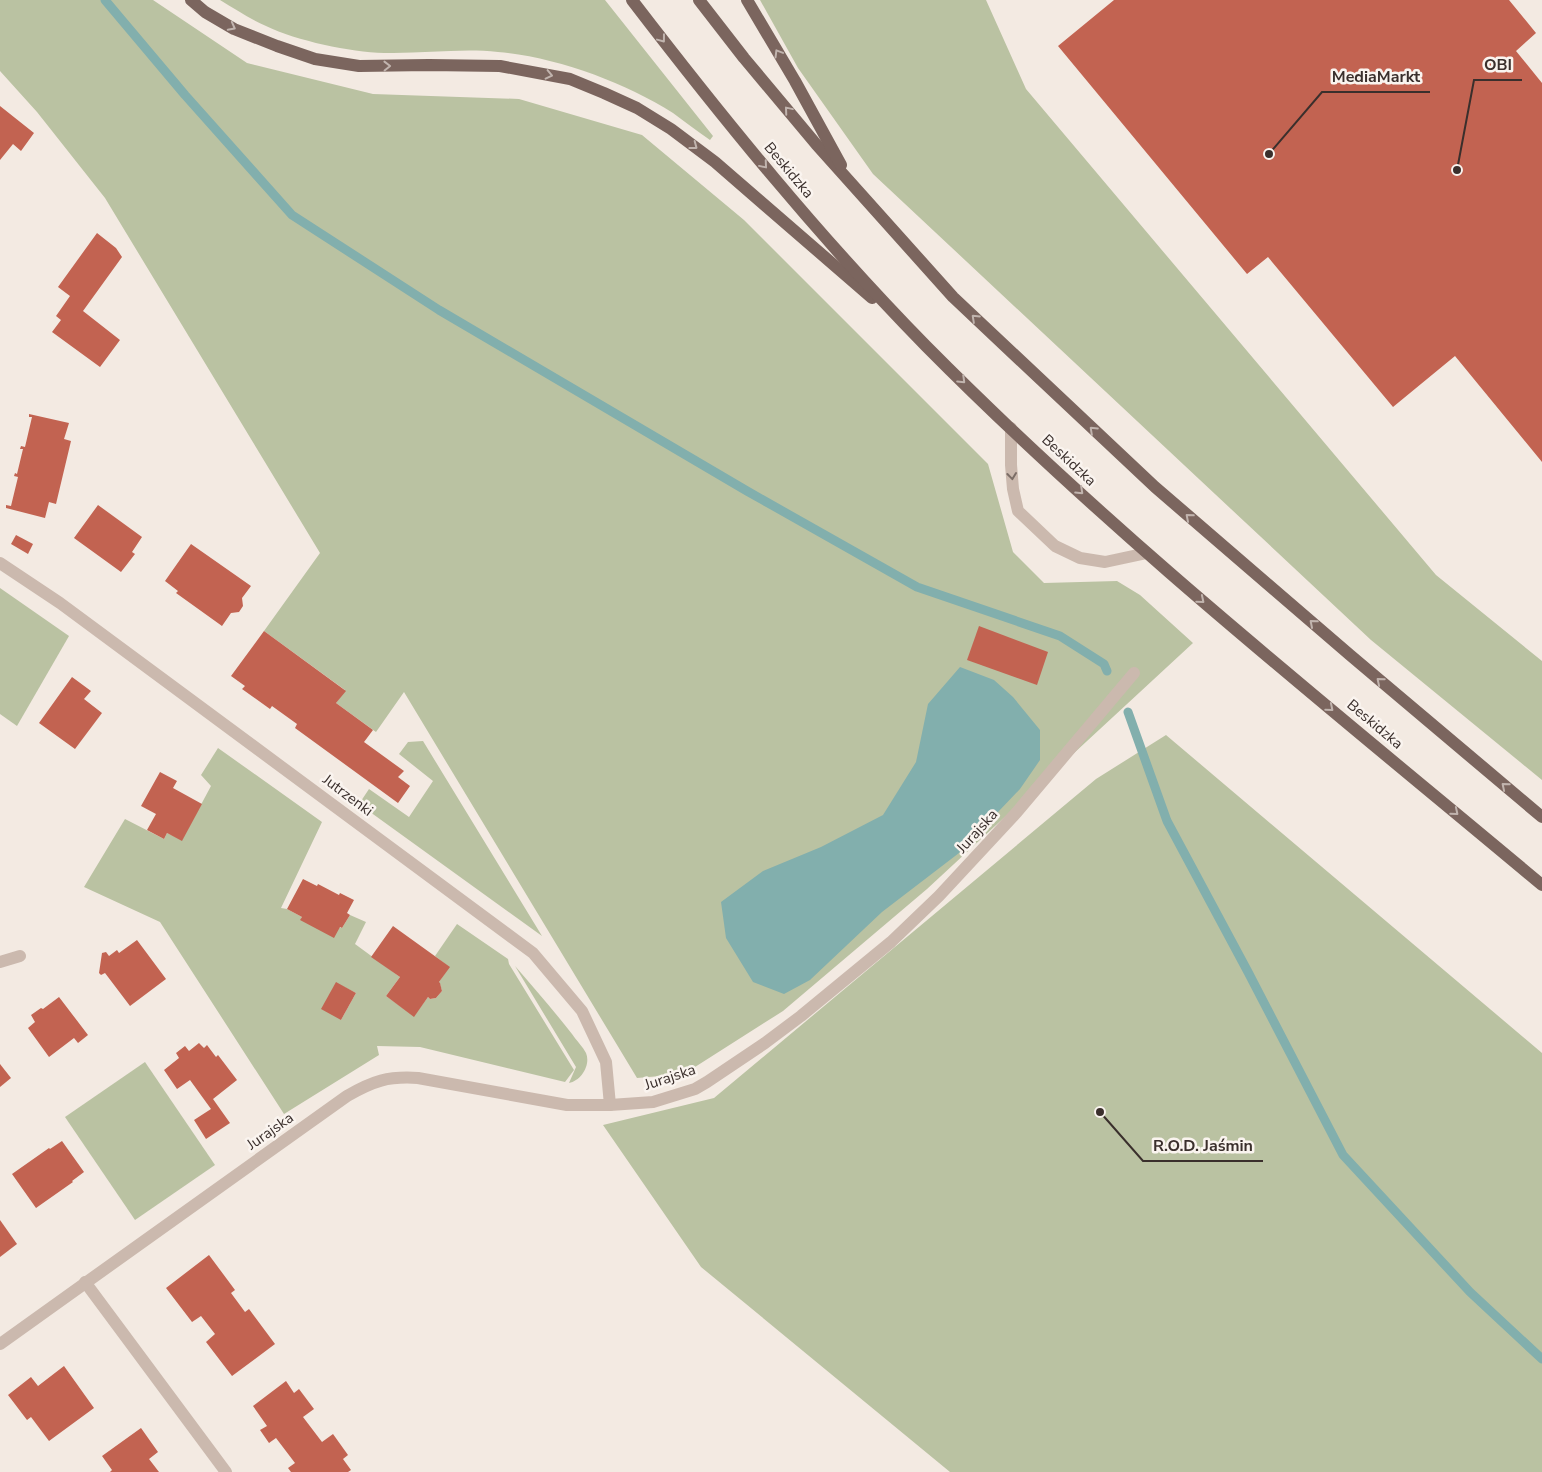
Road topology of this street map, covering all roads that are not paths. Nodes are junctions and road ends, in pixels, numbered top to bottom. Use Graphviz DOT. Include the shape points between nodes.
graph roads {
  1 [pos="191,0"];
  2 [pos="632,0"];
  3 [pos="699,0"];
  4 [pos="747,0"];
  5 [pos="853,187"];
  6 [pos="927,346"];
  7 [pos="1010,428"];
  8 [pos="1147,553"];
  9 [pos="0,563"];
  10 [pos="1134,673"];
  11 [pos="1542,817"];
  12 [pos="1542,884"];
  13 [pos="20,956"];
  14 [pos="0,962"];
  15 [pos="610,1105"];
  16 [pos="85,1282"];
  17 [pos="0,1344"];
  18 [pos="226,1472"];
  1 -- 6 [label="main road, one-way" via="234,29 314,59 359,66 500,66 570,79 637,108 715,162"];
  2 -- 6 [label="main road, Beskidzka, one-way" via="798,205 854,270"];
  5 -- 3 [label="main road, one-way"];
  5 -- 4 [label="main road, one-way"];
  11 -- 5 [label="main road, one-way" via="1154,487 952,297"];
  6 -- 7 [label="main road, Beskidzka, one-way"];
  7 -- 8 [label="main road, Beskidzka, one-way"];
  7 -- 8 [label="street, one-way" via="1010,465 1018,511 1056,546 1080,558 1106,562"];
  8 -- 12 [label="main road, Beskidzka, one-way"];
  9 -- 15 [label="street, Jutrzenki" via="60,603 533,953 582,1011 606,1062"];
  10 -- 15 [label="street, Jurajska" via="1017,812 891,942 766,1043 695,1089 654,1102"];
  13 -- 14 [label="street"];
  15 -- 16 [label="street, Jurajska" via="567,1105 418,1078 379,1080 347,1096"];
  16 -- 17 [label="street, Jurajska"];
  16 -- 18 [label="street"];
}
